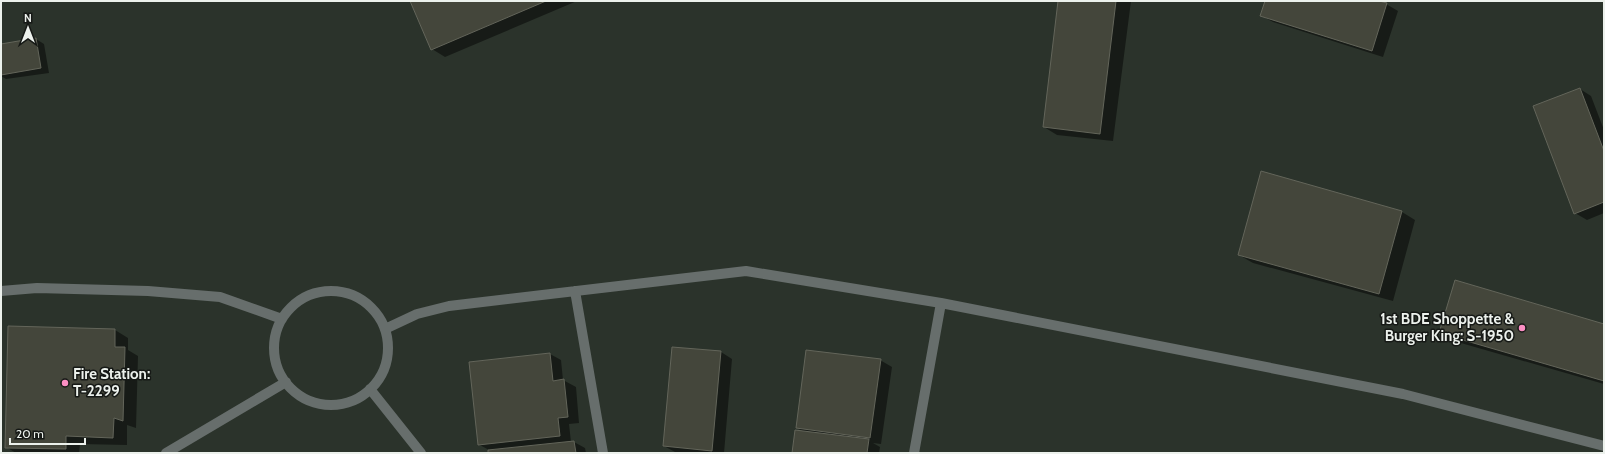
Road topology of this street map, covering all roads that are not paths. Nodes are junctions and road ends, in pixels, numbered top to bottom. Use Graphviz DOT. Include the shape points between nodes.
graph roads {
  1 [pos="1,291"];
  2 [pos="575,291"];
  3 [pos="941,303"];
  4 [pos="282,319"];
  5 [pos="385,329"];
  6 [pos="286,382"];
  7 [pos="370,389"];
  8 [pos="1604,446"];
  9 [pos="166,453"];
  10 [pos="421,453"];
  11 [pos="603,453"];
  12 [pos="914,453"];
  1 -- 4 [label="lane" via="37,288 148,291 220,297"];
  2 -- 3 [label="lane" via="746,271"];
  2 -- 5 [label="lane" via="449,306 417,314"];
  2 -- 11 [label="lane"];
  3 -- 8 [label="lane" via="1403,394"];
  3 -- 12 [label="lane"];
  4 -- 5 [label="lane" via="290,308 305,297 322,291 342,292 359,298 374,310"];
  4 -- 6 [label="lane" via="274,342 275,361"];
  5 -- 7 [label="lane" via="388,344 386,363 378,381"];
  6 -- 7 [label="lane" via="295,392 311,401 330,405 348,403"];
  6 -- 9 [label="lane"];
  7 -- 10 [label="lane"];
}
